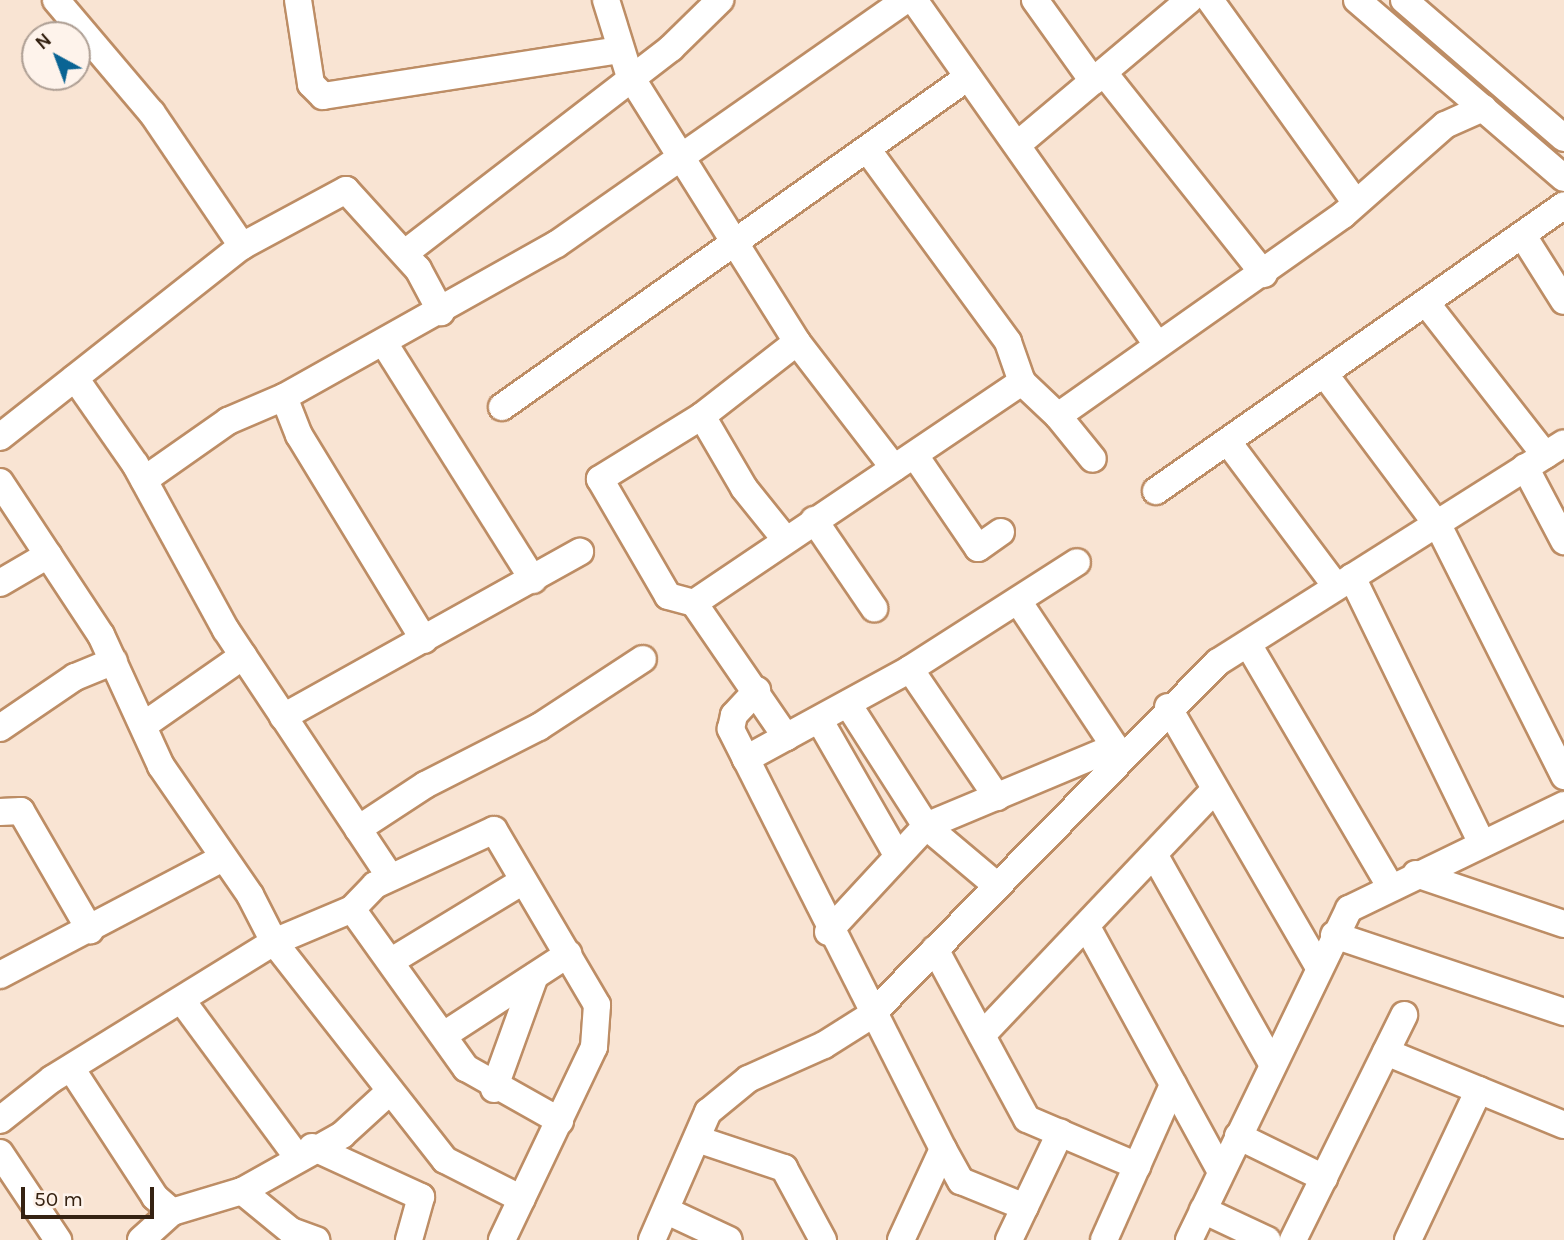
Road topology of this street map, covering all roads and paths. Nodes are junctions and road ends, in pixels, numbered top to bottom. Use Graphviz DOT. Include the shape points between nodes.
graph roads {
  1 [pos="56,0"];
  2 [pos="298,0"];
  3 [pos="606,0"];
  4 [pos="720,0"];
  5 [pos="906,0"];
  6 [pos="914,0"];
  7 [pos="1035,0"];
  8 [pos="1357,0"];
  9 [pos="1404,0"];
  10 [pos="1192,1"];
  11 [pos="625,62"];
  12 [pos="968,77"];
  13 [pos="1099,77"];
  14 [pos="1483,108"];
  15 [pos="1564,138"];
  16 [pos="1017,145"];
  17 [pos="867,149"];
  18 [pos="683,161"];
  19 [pos="1564,178"];
  20 [pos="1356,204"];
  21 [pos="1564,205"];
  22 [pos="1525,239"];
  23 [pos="735,243"];
  24 [pos="242,246"];
  25 [pos="405,253"];
  26 [pos="1264,274"];
  27 [pos="1564,301"];
  28 [pos="1427,304"];
  29 [pos="442,312"];
  30 [pos="797,342"];
  31 [pos="1155,342"];
  32 [pos="384,343"];
  33 [pos="1326,376"];
  34 [pos="75,378"];
  35 [pos="1022,382"];
  36 [pos="284,397"];
  37 [pos="502,407"];
  38 [pos="702,416"];
  39 [pos="1058,416"];
  40 [pos="0,437"];
  41 [pos="1228,442"];
  42 [pos="1545,455"];
  43 [pos="1093,459"];
  44 [pos="905,462"];
  45 [pos="144,480"];
  46 [pos="0,482"];
  47 [pos="1156,491"];
  48 [pos="814,520"];
  49 [pos="1438,527"];
  50 [pos="1001,532"];
  51 [pos="785,540"];
  52 [pos="1564,541"];
  53 [pos="580,552"];
  54 [pos="48,555"];
  55 [pos="1077,562"];
  56 [pos="533,580"];
  57 [pos="1344,581"];
  58 [pos="0,583"];
  59 [pos="1018,601"];
  60 [pos="694,603"];
  61 [pos="874,608"];
  62 [pos="424,640"];
  63 [pos="1248,644"];
  64 [pos="243,656"];
  65 [pos="643,659"];
  66 [pos="114,661"];
  67 [pos="910,669"];
  68 [pos="757,691"];
  69 [pos="848,704"];
  70 [pos="1168,707"];
  71 [pos="283,717"];
  72 [pos="820,721"];
  73 [pos="144,725"];
  74 [pos="0,728"];
  75 [pos="786,737"];
  76 [pos="1118,752"];
  77 [pos="746,759"];
  78 [pos="1564,776"];
  79 [pos="1213,792"];
  80 [pos="997,797"];
  81 [pos="1564,805"];
  82 [pos="0,812"];
  83 [pos="926,826"];
  84 [pos="358,829"];
  85 [pos="1482,844"];
  86 [pos="897,855"];
  87 [pos="1155,856"];
  88 [pos="223,858"];
  89 [pos="1416,874"];
  90 [pos="390,877"];
  91 [pos="523,881"];
  92 [pos="996,885"];
  93 [pos="1390,886"];
  94 [pos="352,909"];
  95 [pos="1564,924"];
  96 [pos="1087,927"];
  97 [pos="90,929"];
  98 [pos="828,932"];
  99 [pos="1334,935"];
  100 [pos="274,942"];
  101 [pos="935,949"];
  102 [pos="568,954"];
  103 [pos="393,961"];
  104 [pos="1318,966"];
  105 [pos="0,975"];
  106 [pos="535,976"];
  107 [pos="183,1002"];
  108 [pos="1564,1012"];
  109 [pos="1404,1015"];
  110 [pos="870,1016"];
  111 [pos="447,1033"];
  112 [pos="982,1035"];
  113 [pos="1386,1052"];
  114 [pos="1272,1064"];
  115 [pos="71,1068"];
  116 [pos="1173,1085"];
  117 [pos="494,1089"];
  118 [pos="1479,1090"];
  119 [pos="390,1091"];
  120 [pos="0,1120"];
  121 [pos="560,1121"];
  122 [pos="1564,1125"];
  123 [pos="1060,1133"];
  124 [pos="1238,1136"];
  125 [pos="697,1139"];
  126 [pos="943,1149"];
  127 [pos="304,1151"];
  128 [pos="0,1153"];
  129 [pos="1137,1166"];
  130 [pos="1221,1172"];
  131 [pos="1324,1178"];
  132 [pos="242,1191"];
  133 [pos="522,1199"];
  134 [pos="1025,1207"];
  135 [pos="1203,1210"];
  136 [pos="667,1211"];
  137 [pos="172,1212"];
  138 [pos="289,1236"];
  139 [pos="58,1240"];
  140 [pos="141,1240"];
  141 [pos="316,1240"];
  142 [pos="409,1240"];
  143 [pos="502,1240"];
  144 [pos="652,1240"];
  145 [pos="729,1240"];
  146 [pos="823,1240"];
  147 [pos="901,1240"];
  148 [pos="1009,1240"];
  149 [pos="1104,1240"];
  150 [pos="1189,1240"];
  151 [pos="1267,1240"];
  152 [pos="1293,1240"];
  153 [pos="1408,1240"];
  1 -- 24 [label="street" via="152,113"];
  2 -- 11 [label="street" via="311,84 323,96"];
  3 -- 11 [label="street"];
  4 -- 11 [label="street" via="671,48"];
  5 -- 18 [label="street"];
  6 -- 12 [label="street"];
  7 -- 13 [label="street"];
  8 -- 14 [label="street"];
  9 -- 15 [label="street"];
  10 -- 13 [label="street"];
  10 -- 20 [label="street"];
  11 -- 18 [label="street"];
  11 -- 25 [label="street" via="494,188"];
  12 -- 16 [label="street"];
  12 -- 17 [label="street"];
  13 -- 16 [label="street"];
  13 -- 26 [label="street"];
  14 -- 19 [label="street"];
  14 -- 20 [label="street" via="1445,125"];
  16 -- 31 [label="street"];
  17 -- 23 [label="street"];
  17 -- 35 [label="street" via="1007,342"];
  18 -- 23 [label="street"];
  18 -- 29 [label="street"];
  20 -- 26 [label="street"];
  21 -- 22 [label="street"];
  22 -- 27 [label="street"];
  22 -- 28 [label="street"];
  23 -- 30 [label="street"];
  23 -- 37 [label="street"];
  24 -- 25 [label="street" via="346,190"];
  24 -- 34 [label="street"];
  25 -- 29 [label="street"];
  26 -- 31 [label="street"];
  28 -- 33 [label="street"];
  28 -- 42 [label="street"];
  29 -- 32 [label="street"];
  30 -- 38 [label="street"];
  30 -- 44 [label="street"];
  31 -- 39 [label="street"];
  32 -- 36 [label="street"];
  32 -- 56 [label="street"];
  33 -- 41 [label="street"];
  33 -- 49 [label="street"];
  34 -- 40 [label="street"];
  34 -- 45 [label="street"];
  35 -- 39 [label="street"];
  35 -- 44 [label="street"];
  36 -- 45 [label="street" via="228,421"];
  36 -- 62 [label="street" via="299,435"];
  38 -- 51 [label="street" via="744,488"];
  38 -- 60 [label="street" via="600,479 668,596"];
  39 -- 43 [label="street"];
  41 -- 47 [label="street"];
  41 -- 57 [label="street"];
  42 -- 49 [label="street"];
  42 -- 52 [label="street"];
  44 -- 48 [label="street"];
  44 -- 50 [label="street" via="978,548"];
  45 -- 64 [label="street"];
  46 -- 54 [label="street"];
  48 -- 51 [label="street"];
  48 -- 61 [label="street"];
  49 -- 57 [label="street"];
  49 -- 78 [label="street"];
  51 -- 60 [label="street"];
  53 -- 56 [label="street"];
  54 -- 58 [label="street"];
  54 -- 66 [label="street"];
  55 -- 59 [label="street"];
  56 -- 62 [label="street"];
  57 -- 63 [label="street"];
  57 -- 85 [label="street"];
  59 -- 67 [label="street"];
  59 -- 76 [label="street"];
  60 -- 68 [label="street"];
  62 -- 71 [label="street"];
  63 -- 70 [label="street"];
  63 -- 93 [label="street"];
  64 -- 71 [label="street"];
  64 -- 73 [label="street"];
  65 -- 84 [label="street" via="539,727 416,790"];
  66 -- 73 [label="street"];
  66 -- 74 [label="street" via="75,677"];
  67 -- 69 [label="street"];
  67 -- 80 [label="street"];
  68 -- 75 [label="street"];
  68 -- 77 [label="street" via="734,715 731,729"];
  69 -- 72 [label="street"];
  69 -- 83 [label="street"];
  70 -- 76 [label="street"];
  70 -- 79 [label="street"];
  71 -- 84 [label="street"];
  72 -- 75 [label="street"];
  72 -- 86 [label="street"];
  73 -- 88 [label="street" via="189,813"];
  75 -- 77 [label="street"];
  76 -- 80 [label="street"];
  76 -- 92 [label="street"];
  77 -- 98 [label="street"];
  79 -- 87 [label="street"];
  79 -- 104 [label="street"];
  80 -- 83 [label="street"];
  81 -- 85 [label="street"];
  82 -- 97 [label="street" via="21,811"];
  83 -- 86 [label="street"];
  83 -- 92 [label="street"];
  84 -- 90 [label="street"];
  85 -- 89 [label="street"];
  86 -- 98 [label="street"];
  87 -- 96 [label="street"];
  87 -- 114 [label="street"];
  88 -- 97 [label="street"];
  88 -- 100 [label="street"];
  89 -- 93 [label="street"];
  89 -- 95 [label="street"];
  90 -- 91 [label="street" via="488,830 501,839"];
  90 -- 94 [label="street"];
  91 -- 102 [label="street"];
  91 -- 103 [label="street"];
  92 -- 101 [label="street"];
  93 -- 99 [label="street" via="1349,909"];
  94 -- 100 [label="street"];
  94 -- 103 [label="street"];
  96 -- 112 [label="street"];
  96 -- 116 [label="street"];
  97 -- 105 [label="street"];
  98 -- 110 [label="street"];
  99 -- 104 [label="street"];
  99 -- 108 [label="street"];
  100 -- 107 [label="street"];
  100 -- 119 [label="street"];
  101 -- 110 [label="street"];
  101 -- 112 [label="street"];
  102 -- 106 [label="street"];
  102 -- 121 [label="street" via="597,1005 594,1047"];
  103 -- 111 [label="street"];
  104 -- 114 [label="street"];
  106 -- 111 [label="street"];
  106 -- 117 [label="street"];
  107 -- 115 [label="street"];
  107 -- 127 [label="street"];
  109 -- 113 [label="street"];
  110 -- 125 [label="street" via="824,1045 748,1079 708,1112"];
  110 -- 126 [label="street"];
  111 -- 117 [label="street" via="466,1068"];
  112 -- 123 [label="street" via="1027,1119"];
  113 -- 118 [label="street"];
  113 -- 131 [label="street"];
  114 -- 124 [label="street"];
  115 -- 120 [label="street"];
  115 -- 137 [label="street" via="155,1197"];
  116 -- 129 [label="street"];
  116 -- 130 [label="street"];
  117 -- 121 [label="street"];
  118 -- 122 [label="street"];
  118 -- 153 [label="street"];
  119 -- 127 [label="street" via="342,1135"];
  119 -- 133 [label="street" via="458,1171"];
  121 -- 133 [label="street"];
  123 -- 129 [label="street"];
  123 -- 134 [label="street"];
  124 -- 130 [label="street"];
  124 -- 131 [label="street"];
  125 -- 136 [label="street"];
  125 -- 146 [label="street" via="784,1168"];
  126 -- 134 [label="street" via="961,1181"];
  126 -- 147 [label="street"];
  127 -- 132 [label="street"];
  127 -- 142 [label="street" via="421,1197"];
  128 -- 139 [label="street"];
  129 -- 149 [label="street"];
  130 -- 135 [label="street"];
  131 -- 152 [label="street"];
  132 -- 137 [label="street"];
  132 -- 138 [label="street"];
  133 -- 143 [label="street"];
  134 -- 148 [label="street"];
  135 -- 150 [label="street"];
  135 -- 151 [label="street"];
  136 -- 144 [label="street"];
  136 -- 145 [label="street"];
  137 -- 140 [label="street"];
  138 -- 141 [label="street"];
}
